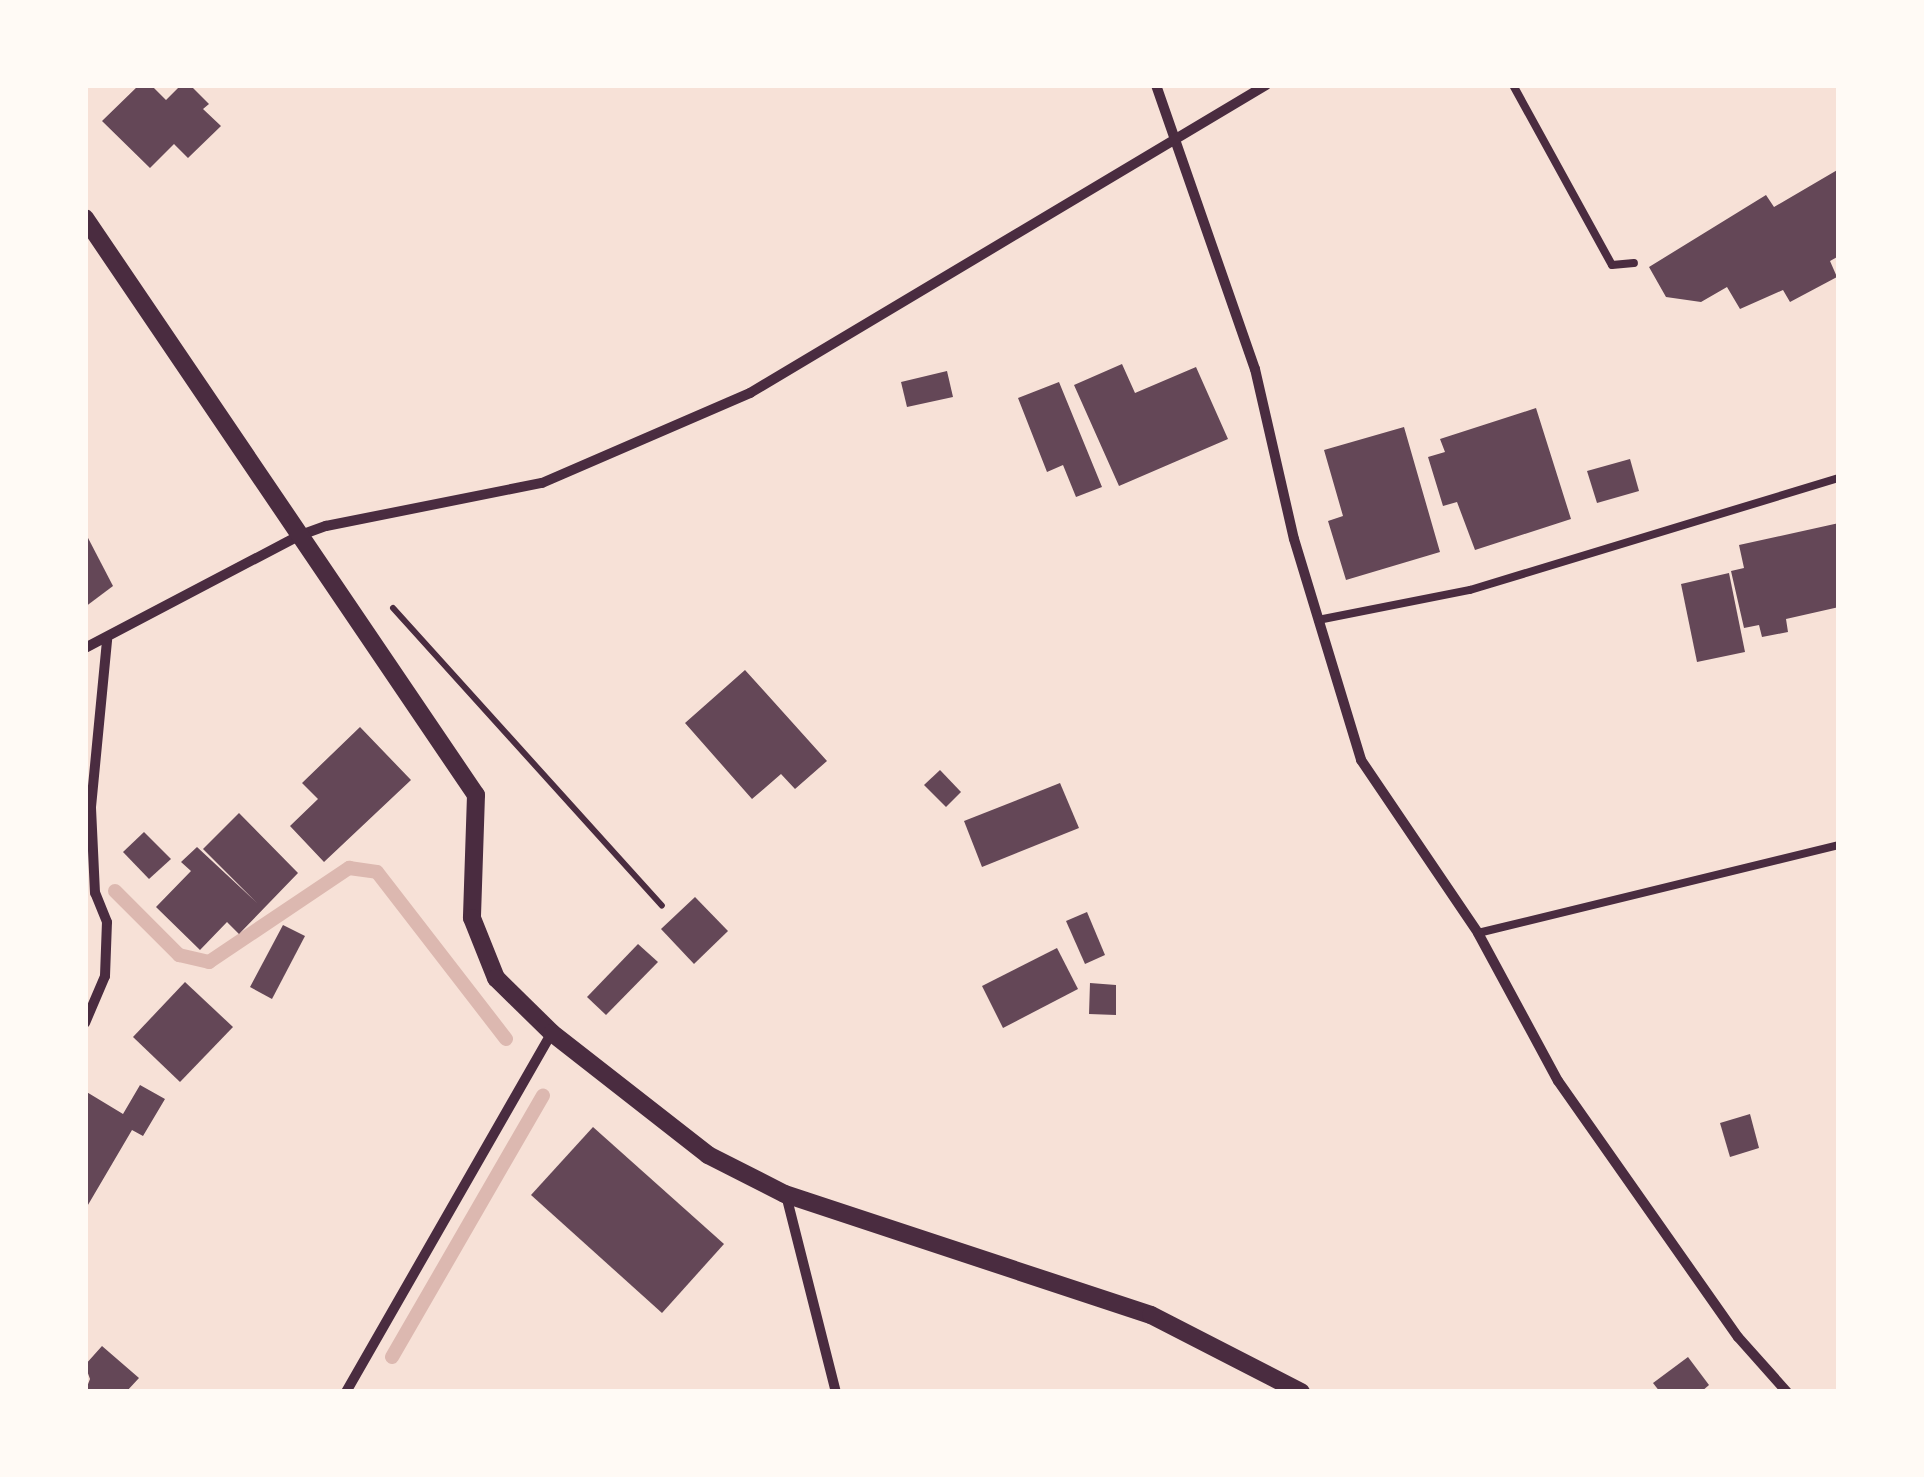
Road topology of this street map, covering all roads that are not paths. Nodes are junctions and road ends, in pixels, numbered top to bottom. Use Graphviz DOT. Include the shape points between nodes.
graph roads {
  1 [pos="1156,85"];
  2 [pos="1266,85"];
  3 [pos="1513,85"];
  4 [pos="1175,136"];
  5 [pos="85,218"];
  6 [pos="1634,263"];
  7 [pos="1839,478"];
  8 [pos="298,536"];
  9 [pos="1316,620"];
  10 [pos="107,640"];
  11 [pos="85,648"];
  12 [pos="1839,845"];
  13 [pos="1478,933"];
  14 [pos="85,1023"];
  15 [pos="552,1033"];
  16 [pos="785,1194"];
  17 [pos="346,1392"];
  18 [pos="836,1392"];
  19 [pos="1301,1392"];
  20 [pos="1788,1392"];
  1 -- 4 [label="street"];
  2 -- 4 [label="street"];
  3 -- 6 [label="lane" via="1612,265"];
  4 -- 8 [label="street" via="750,392 542,483"];
  4 -- 9 [label="street" via="1255,370"];
  5 -- 8 [label="street"];
  7 -- 9 [label="lane" via="1470,590"];
  8 -- 10 [label="street"];
  8 -- 15 [label="street" via="476,795 472,918 496,978"];
  9 -- 13 [label="street" via="1361,760"];
  10 -- 11 [label="street"];
  10 -- 14 [label="street" via="91,808 96,893 108,922 105,976"];
  12 -- 13 [label="lane"];
  13 -- 20 [label="street" via="1558,1081 1738,1337"];
  15 -- 16 [label="street" via="708,1156"];
  15 -- 17 [label="street"];
  16 -- 18 [label="street"];
  16 -- 19 [label="street" via="1151,1315"];
}
